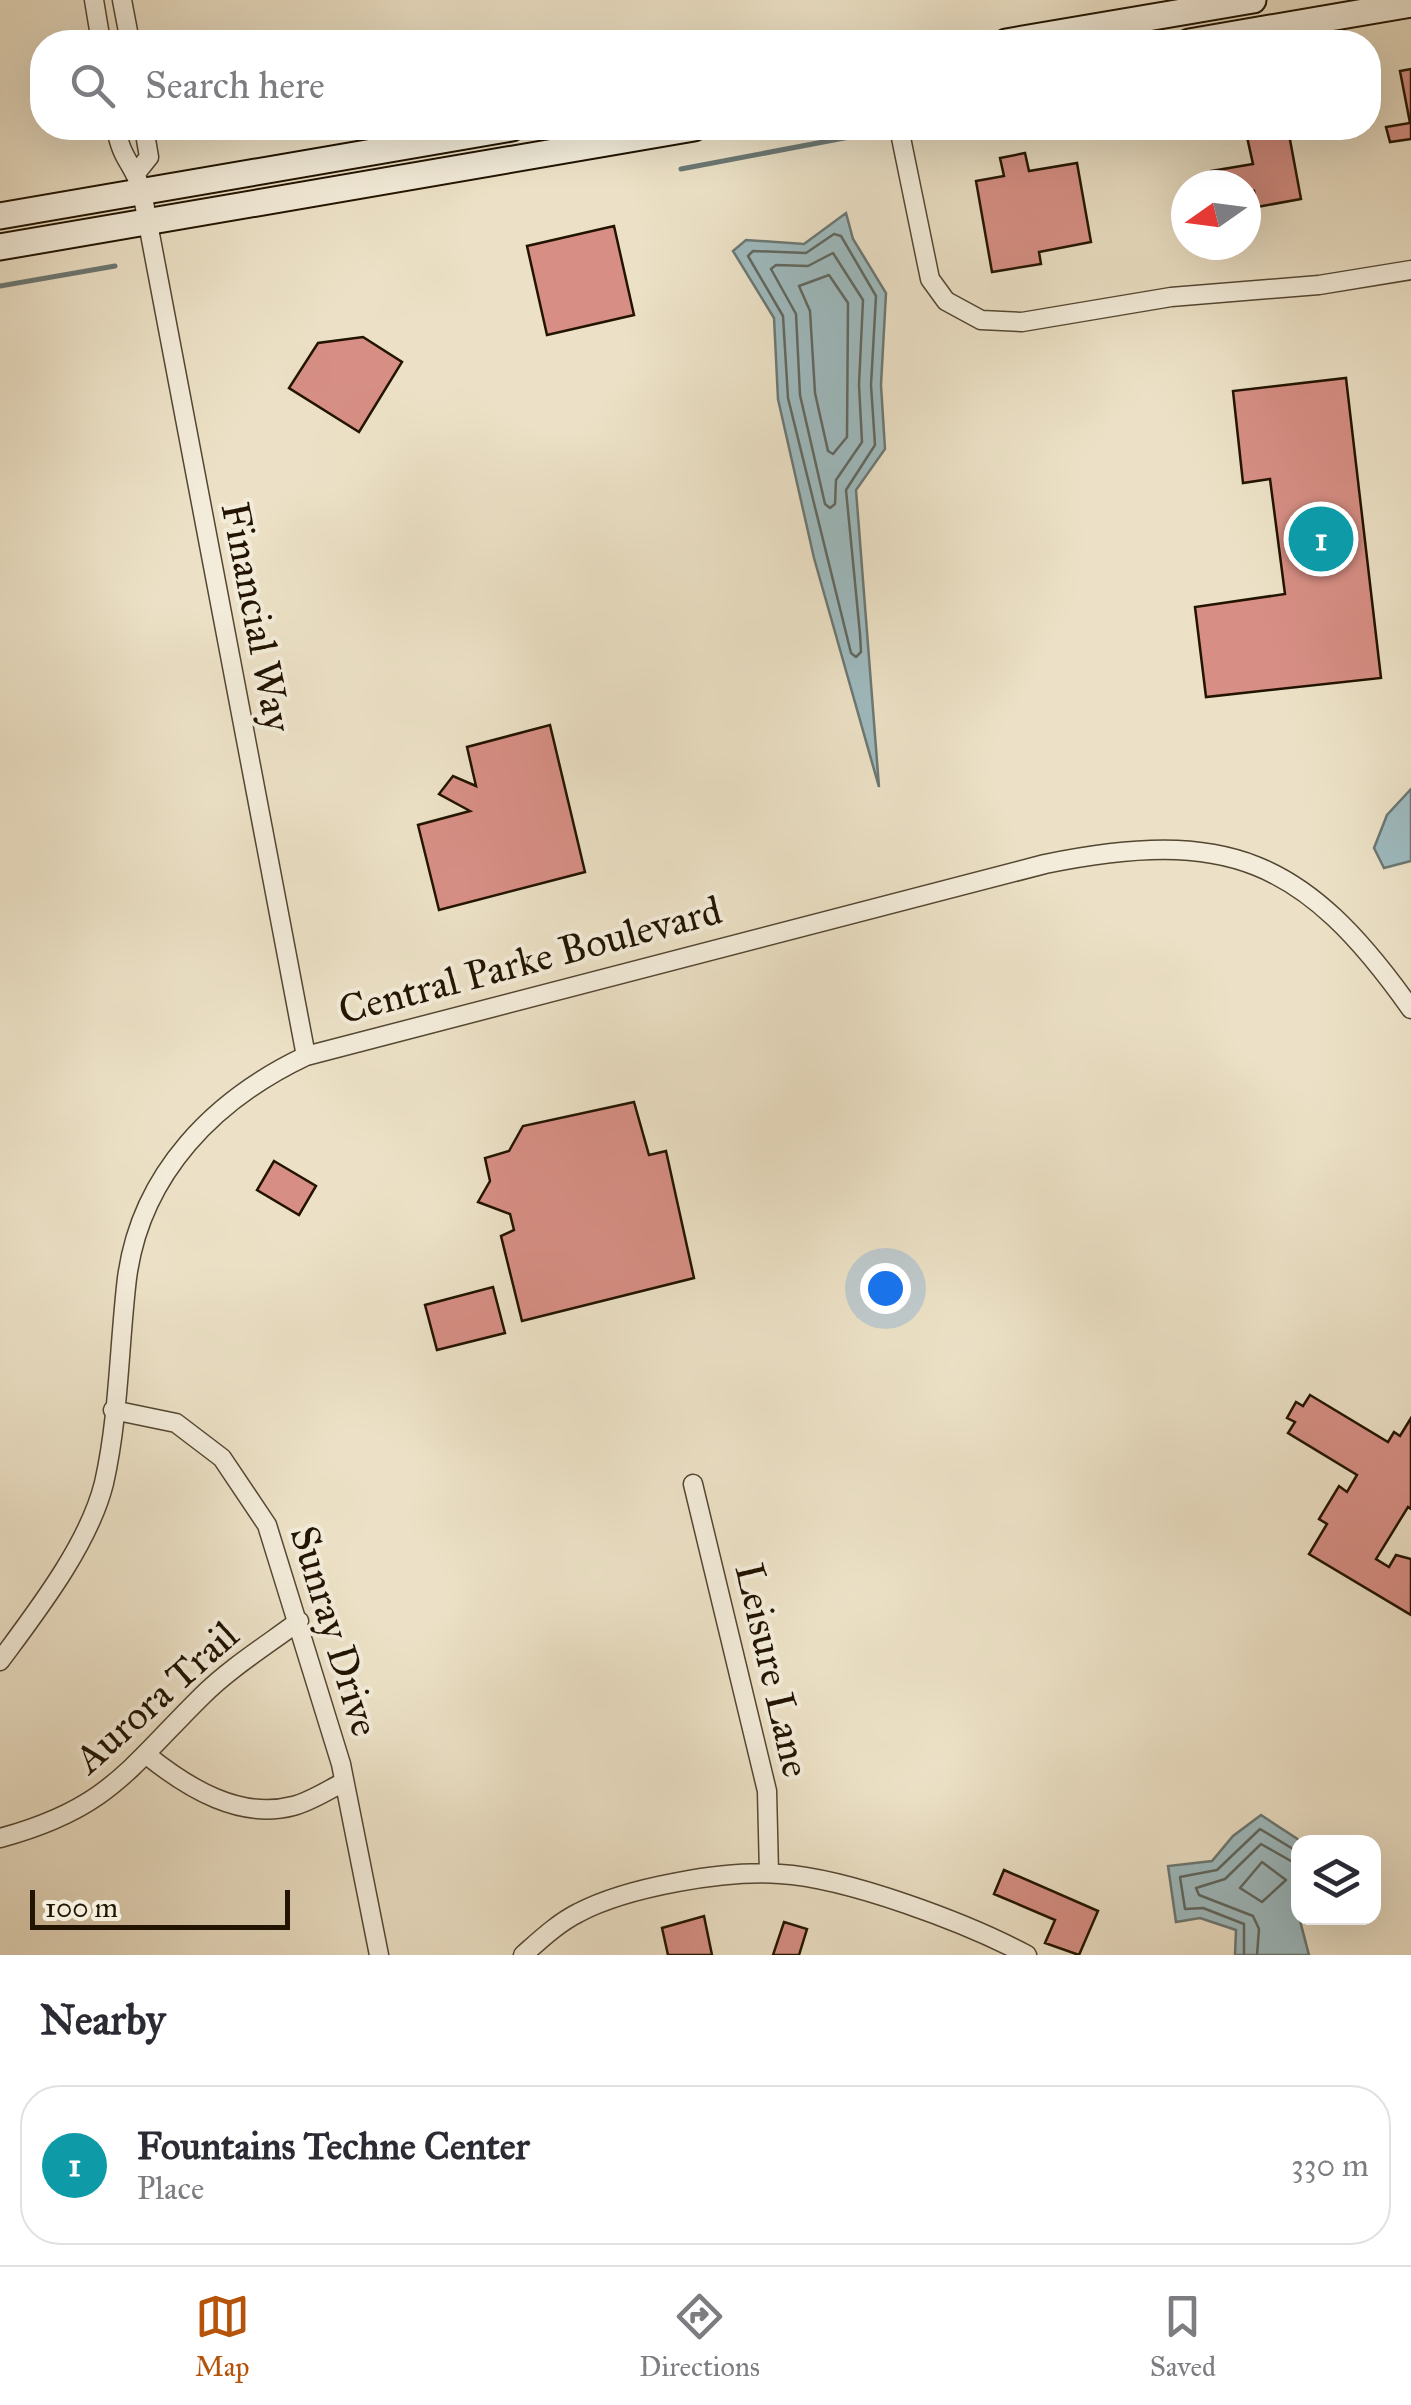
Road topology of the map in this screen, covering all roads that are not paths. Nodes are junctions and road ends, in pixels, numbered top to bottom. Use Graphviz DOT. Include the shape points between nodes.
graph roads {
  1 [pos="94,0"];
  2 [pos="122,0"];
  3 [pos="1253,0"];
  4 [pos="1411,4"];
  5 [pos="99,30"];
  6 [pos="128,30"];
  7 [pos="1077,30"];
  8 [pos="1259,30"];
  9 [pos="118,140"];
  10 [pos="146,140"];
  11 [pos="429,140"];
  12 [pos="624,140"];
  13 [pos="901,140"];
  14 [pos="139,182"];
  15 [pos="0,216"];
  16 [pos="147,222"];
  17 [pos="0,246"];
  18 [pos="1411,270"];
  19 [pos="1411,1009"];
  20 [pos="306,1056"];
  21 [pos="113,1410"];
  22 [pos="693,1484"];
  23 [pos="298,1621"];
  24 [pos="0,1661"];
  25 [pos="148,1756"];
  26 [pos="344,1782"];
  27 [pos="0,1838"];
  28 [pos="769,1874"];
  29 [pos="379,1955"];
  30 [pos="523,1955"];
  31 [pos="1027,1955"];
  1 -- 5 [label="street"];
  2 -- 6 [label="street"];
  3 -- 7 [label="main road"];
  4 -- 8 [label="main road"];
  9 -- 14 [label="street" via="121,158"];
  10 -- 14 [label="street" via="150,157"];
  11 -- 14 [label="main road"];
  12 -- 16 [label="main road"];
  13 -- 18 [label="street" via="930,279 946,301 982,320 1022,322 1172,296"];
  14 -- 15 [label="main road"];
  14 -- 16 [label="street, Financial Way"];
  16 -- 17 [label="main road"];
  16 -- 20 [label="street, Financial Way"];
  19 -- 20 [label="street, Central Parke Boulevard" via="1345,923 1294,884 1223,856 1134,848 1045,864"];
  20 -- 21 [label="street, Central Parke Boulevard" via="225,1103 161,1178 128,1273"];
  21 -- 23 [label="street, Sunray Drive" via="176,1423 222,1458 268,1524"];
  21 -- 24 [label="street, Central Parke Boulevard" via="103,1486 58,1582"];
  22 -- 28 [label="street, Leisure Lane" via="766,1791"];
  23 -- 25 [label="street, Aurora Trail" via="204,1694"];
  23 -- 26 [label="street, Sunray Drive"];
  25 -- 26 [label="street" via="230,1805 262,1810 295,1806"];
  25 -- 27 [label="street, Aurora Trail" via="92,1802"];
  26 -- 29 [label="street, Sunray Drive"];
  28 -- 30 [label="street" via="600,1902"];
  28 -- 31 [label="street" via="866,1893"];
}
